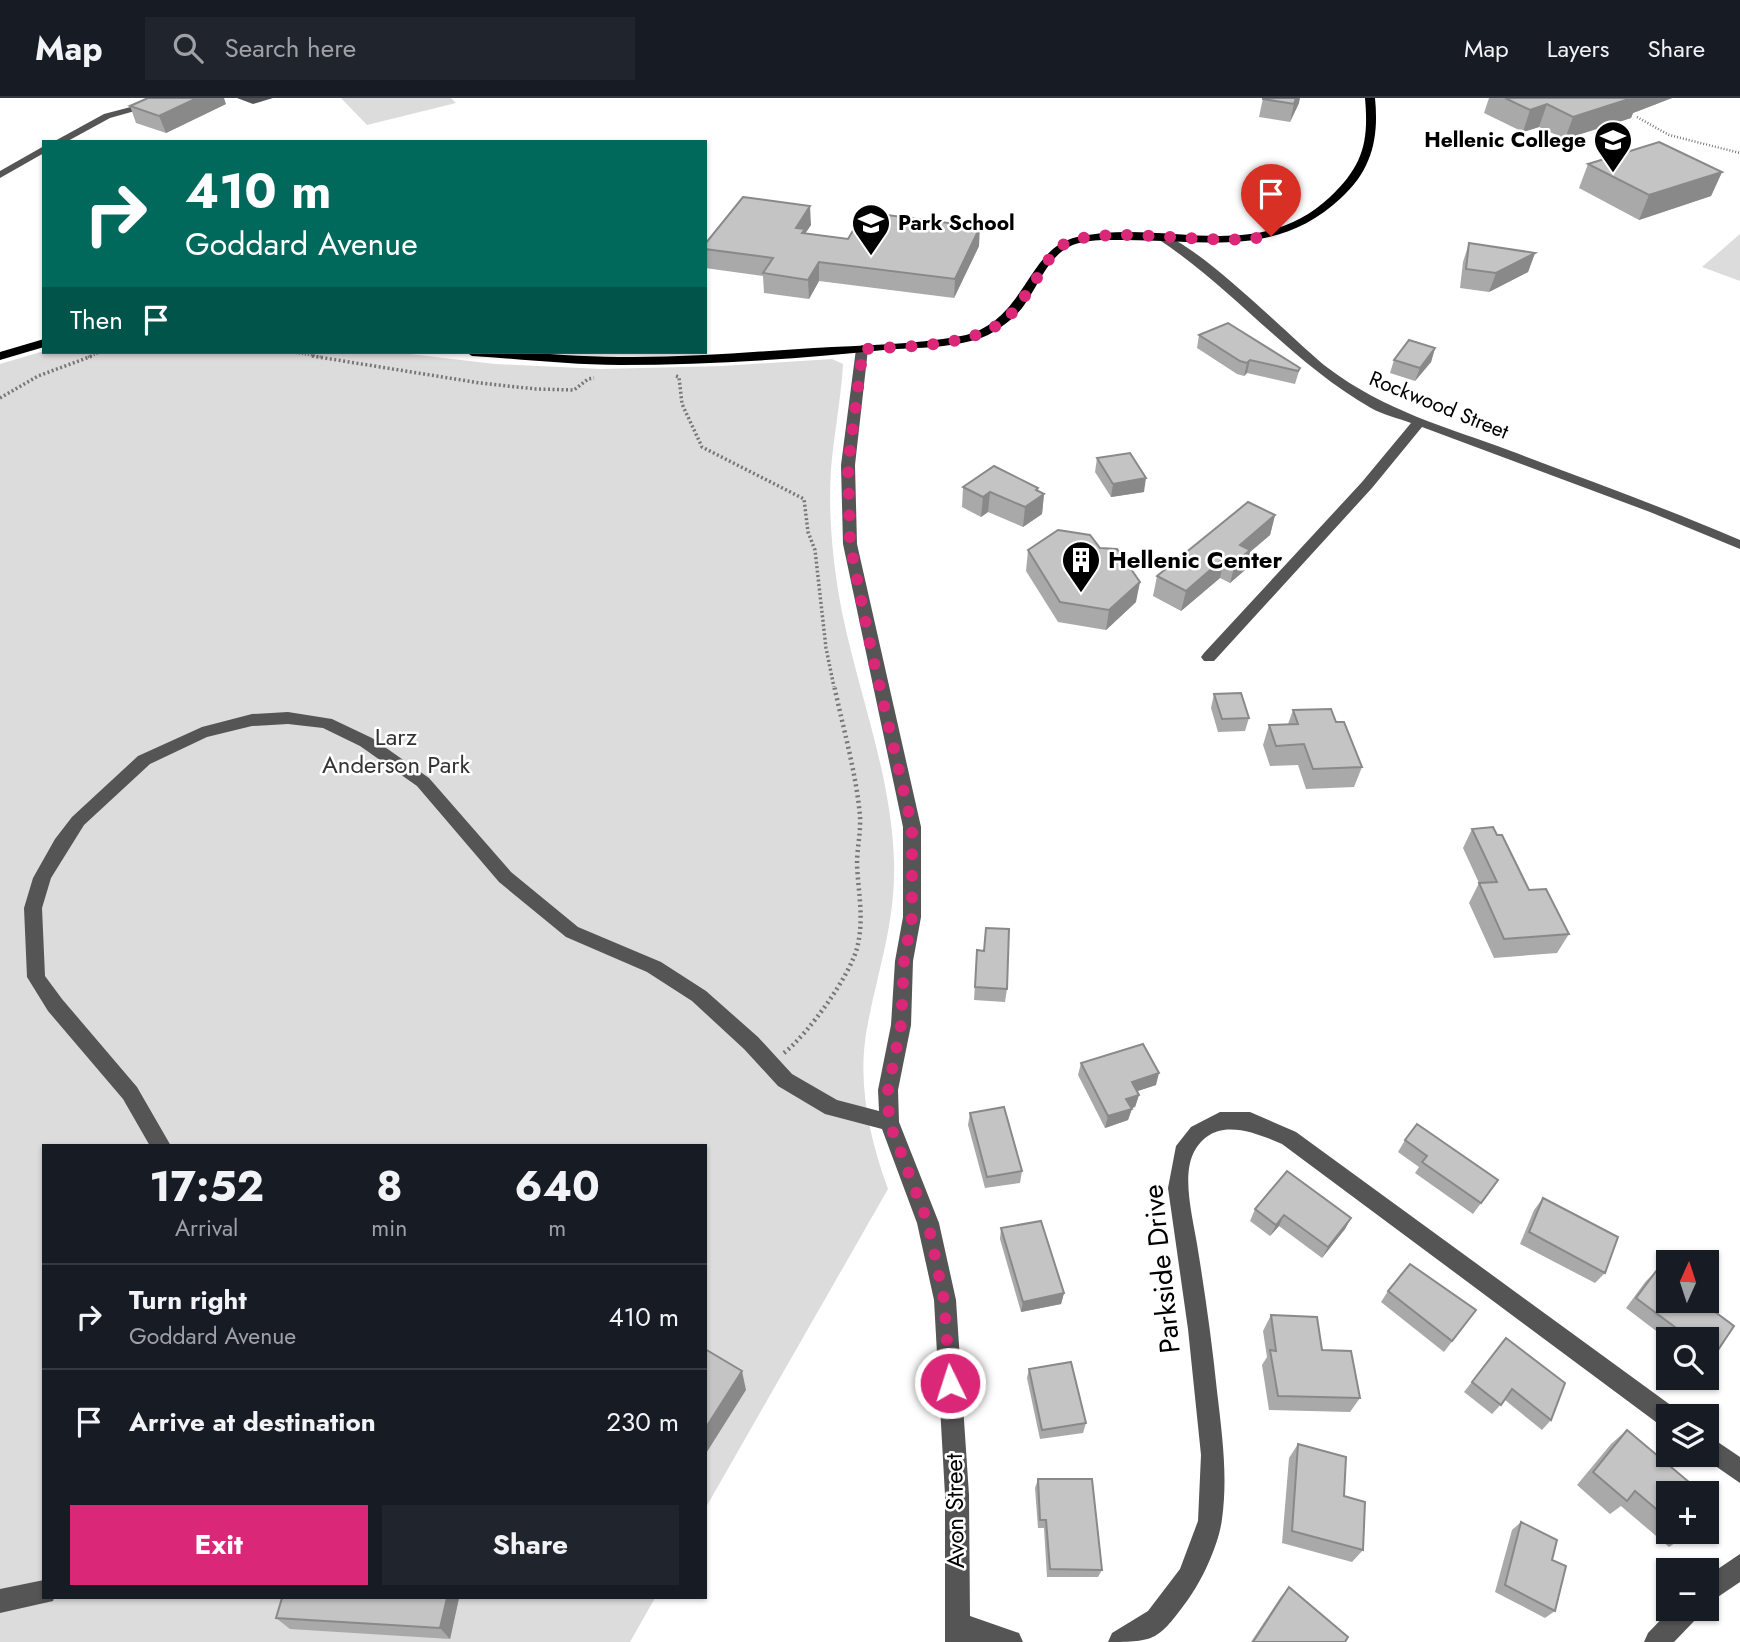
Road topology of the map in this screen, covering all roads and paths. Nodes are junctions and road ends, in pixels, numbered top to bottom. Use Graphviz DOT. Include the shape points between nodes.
graph roads {
  1 [pos="176,98"];
  2 [pos="242,98"];
  3 [pos="268,98"];
  4 [pos="1370,98"];
  5 [pos="1637,117"];
  6 [pos="62,140"];
  7 [pos="42,150"];
  8 [pos="1740,153"];
  9 [pos="0,175"];
  10 [pos="1162,237"];
  11 [pos="42,344"];
  12 [pos="863,349"];
  13 [pos="97,354"];
  14 [pos="302,354"];
  15 [pos="504,354"];
  16 [pos="0,356"];
  17 [pos="673,374"];
  18 [pos="597,378"];
  19 [pos="0,398"];
  20 [pos="1419,422"];
  21 [pos="1740,545"];
  22 [pos="1209,657"];
  23 [pos="770,1064"];
  24 [pos="889,1122"];
  25 [pos="160,1144"];
  26 [pos="1656,1408"];
  27 [pos="1719,1456"];
  28 [pos="1740,1471"];
  29 [pos="1740,1566"];
  30 [pos="1719,1583"];
  31 [pos="42,1592"];
  32 [pos="0,1601"];
  33 [pos="1677,1621"];
  34 [pos="957,1633"];
  35 [pos="1010,1642"];
  36 [pos="1121,1642"];
  37 [pos="1657,1642"];
  1 -- 6 [label="street" via="115,113"];
  2 -- 3 [label="street"];
  4 -- 10 [label="main road" via="1368,158 1337,198 1306,222 1286,233 1255,239"];
  5 -- 8 [label="path" via="1669,135"];
  7 -- 9 [label="street"];
  10 -- 12 [label="main road" via="1082,238 1063,244 1011,314 985,332 939,342"];
  10 -- 20 [label="street, Rockwood Street" via="1187,252 1355,395"];
  11 -- 16 [label="main road"];
  12 -- 15 [label="main road" via="617,361"];
  12 -- 24 [label="street, Avon Street" via="848,465 850,544 912,827 912,917 904,961 901,1025 888,1090"];
  13 -- 19 [label="path" via="38,376"];
  14 -- 18 [label="path" via="536,388 574,390"];
  17 -- 23 [label="path" via="679,377 681,399 702,447 804,499 808,532 816,550 826,648 849,743 860,817 858,946 844,980 821,1012 795,1044"];
  20 -- 21 [label="street, Rockwood Street"];
  20 -- 22 [label="street"];
  23 -- 24 [label="street" via="785,1080 832,1108"];
  23 -- 25 [label="street" via="699,996 654,967 572,932 541,909 505,877 423,782 366,742 326,723 252,720 202,733 144,760 78,821 42,878 33,908 36,976 130,1093"];
  24 -- 34 [label="street, Avon Street" via="928,1223 944,1300 957,1495"];
  26 -- 36 [label="street, Parkside Drive" via="1289,1138 1250,1121 1220,1121 1198,1133 1183,1152 1178,1188 1213,1455 1210,1521 1190,1577 1157,1620"];
  27 -- 28 [label="street"];
  29 -- 30 [label="street"];
  31 -- 32 [label="street"];
  33 -- 37 [label="street"];
  34 -- 35 [label="street"];
}
